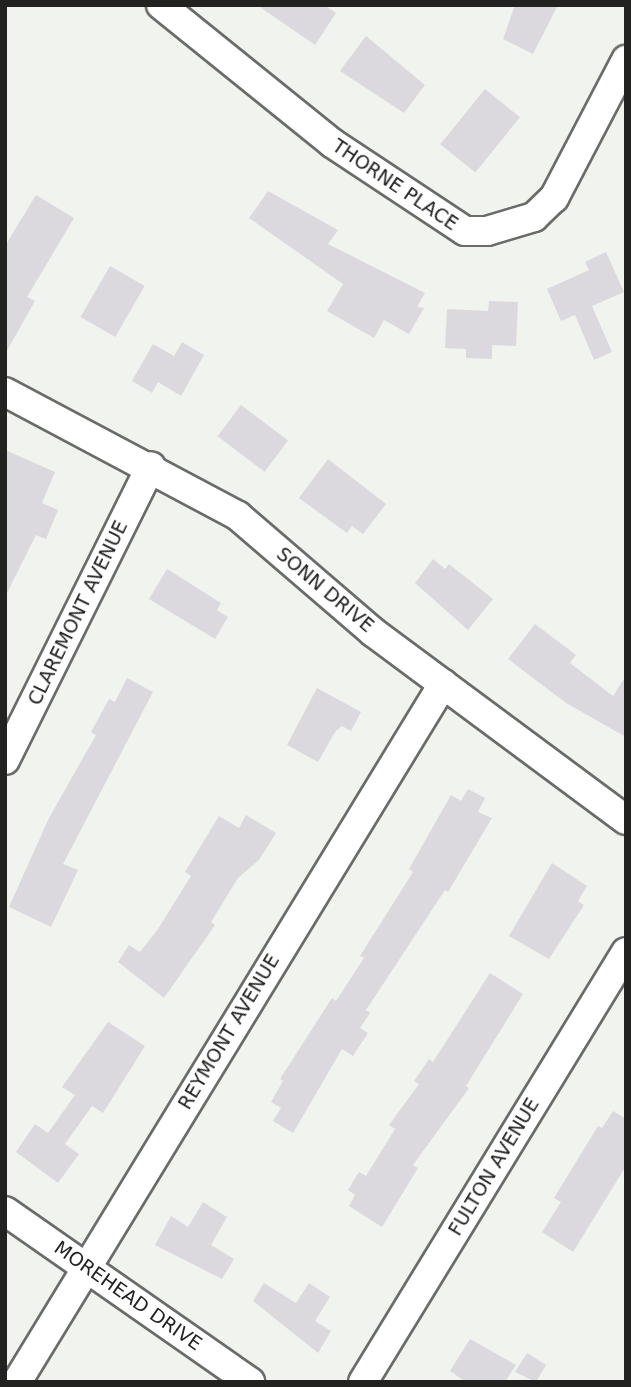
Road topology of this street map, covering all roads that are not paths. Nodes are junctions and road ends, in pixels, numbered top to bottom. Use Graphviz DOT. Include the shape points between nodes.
graph roads {
  1 [pos="161,5"];
  2 [pos="626,60"];
  3 [pos="5,392"];
  4 [pos="151,466"];
  5 [pos="443,684"];
  6 [pos="5,760"];
  7 [pos="626,820"];
  8 [pos="626,952"];
  9 [pos="5,1211"];
  10 [pos="89,1268"];
  11 [pos="17,1382"];
  12 [pos="250,1382"];
  13 [pos="363,1382"];
  1 -- 2 [label="street, THORNE PLACE" via="332,143 465,232 534,218 554,198"];
  3 -- 4 [label="street, SONN DRIVE"];
  4 -- 5 [label="street, SONN DRIVE" via="238,516 373,632"];
  4 -- 6 [label="street, CLAREMONT AVENUE"];
  5 -- 7 [label="street, SONN DRIVE"];
  5 -- 10 [label="street, REYMONT AVENUE"];
  8 -- 13 [label="street, FULTON AVENUE"];
  9 -- 10 [label="street, MOREHEAD DRIVE"];
  10 -- 11 [label="street, REYMONT AVENUE"];
  10 -- 12 [label="street, MOREHEAD DRIVE"];
}
